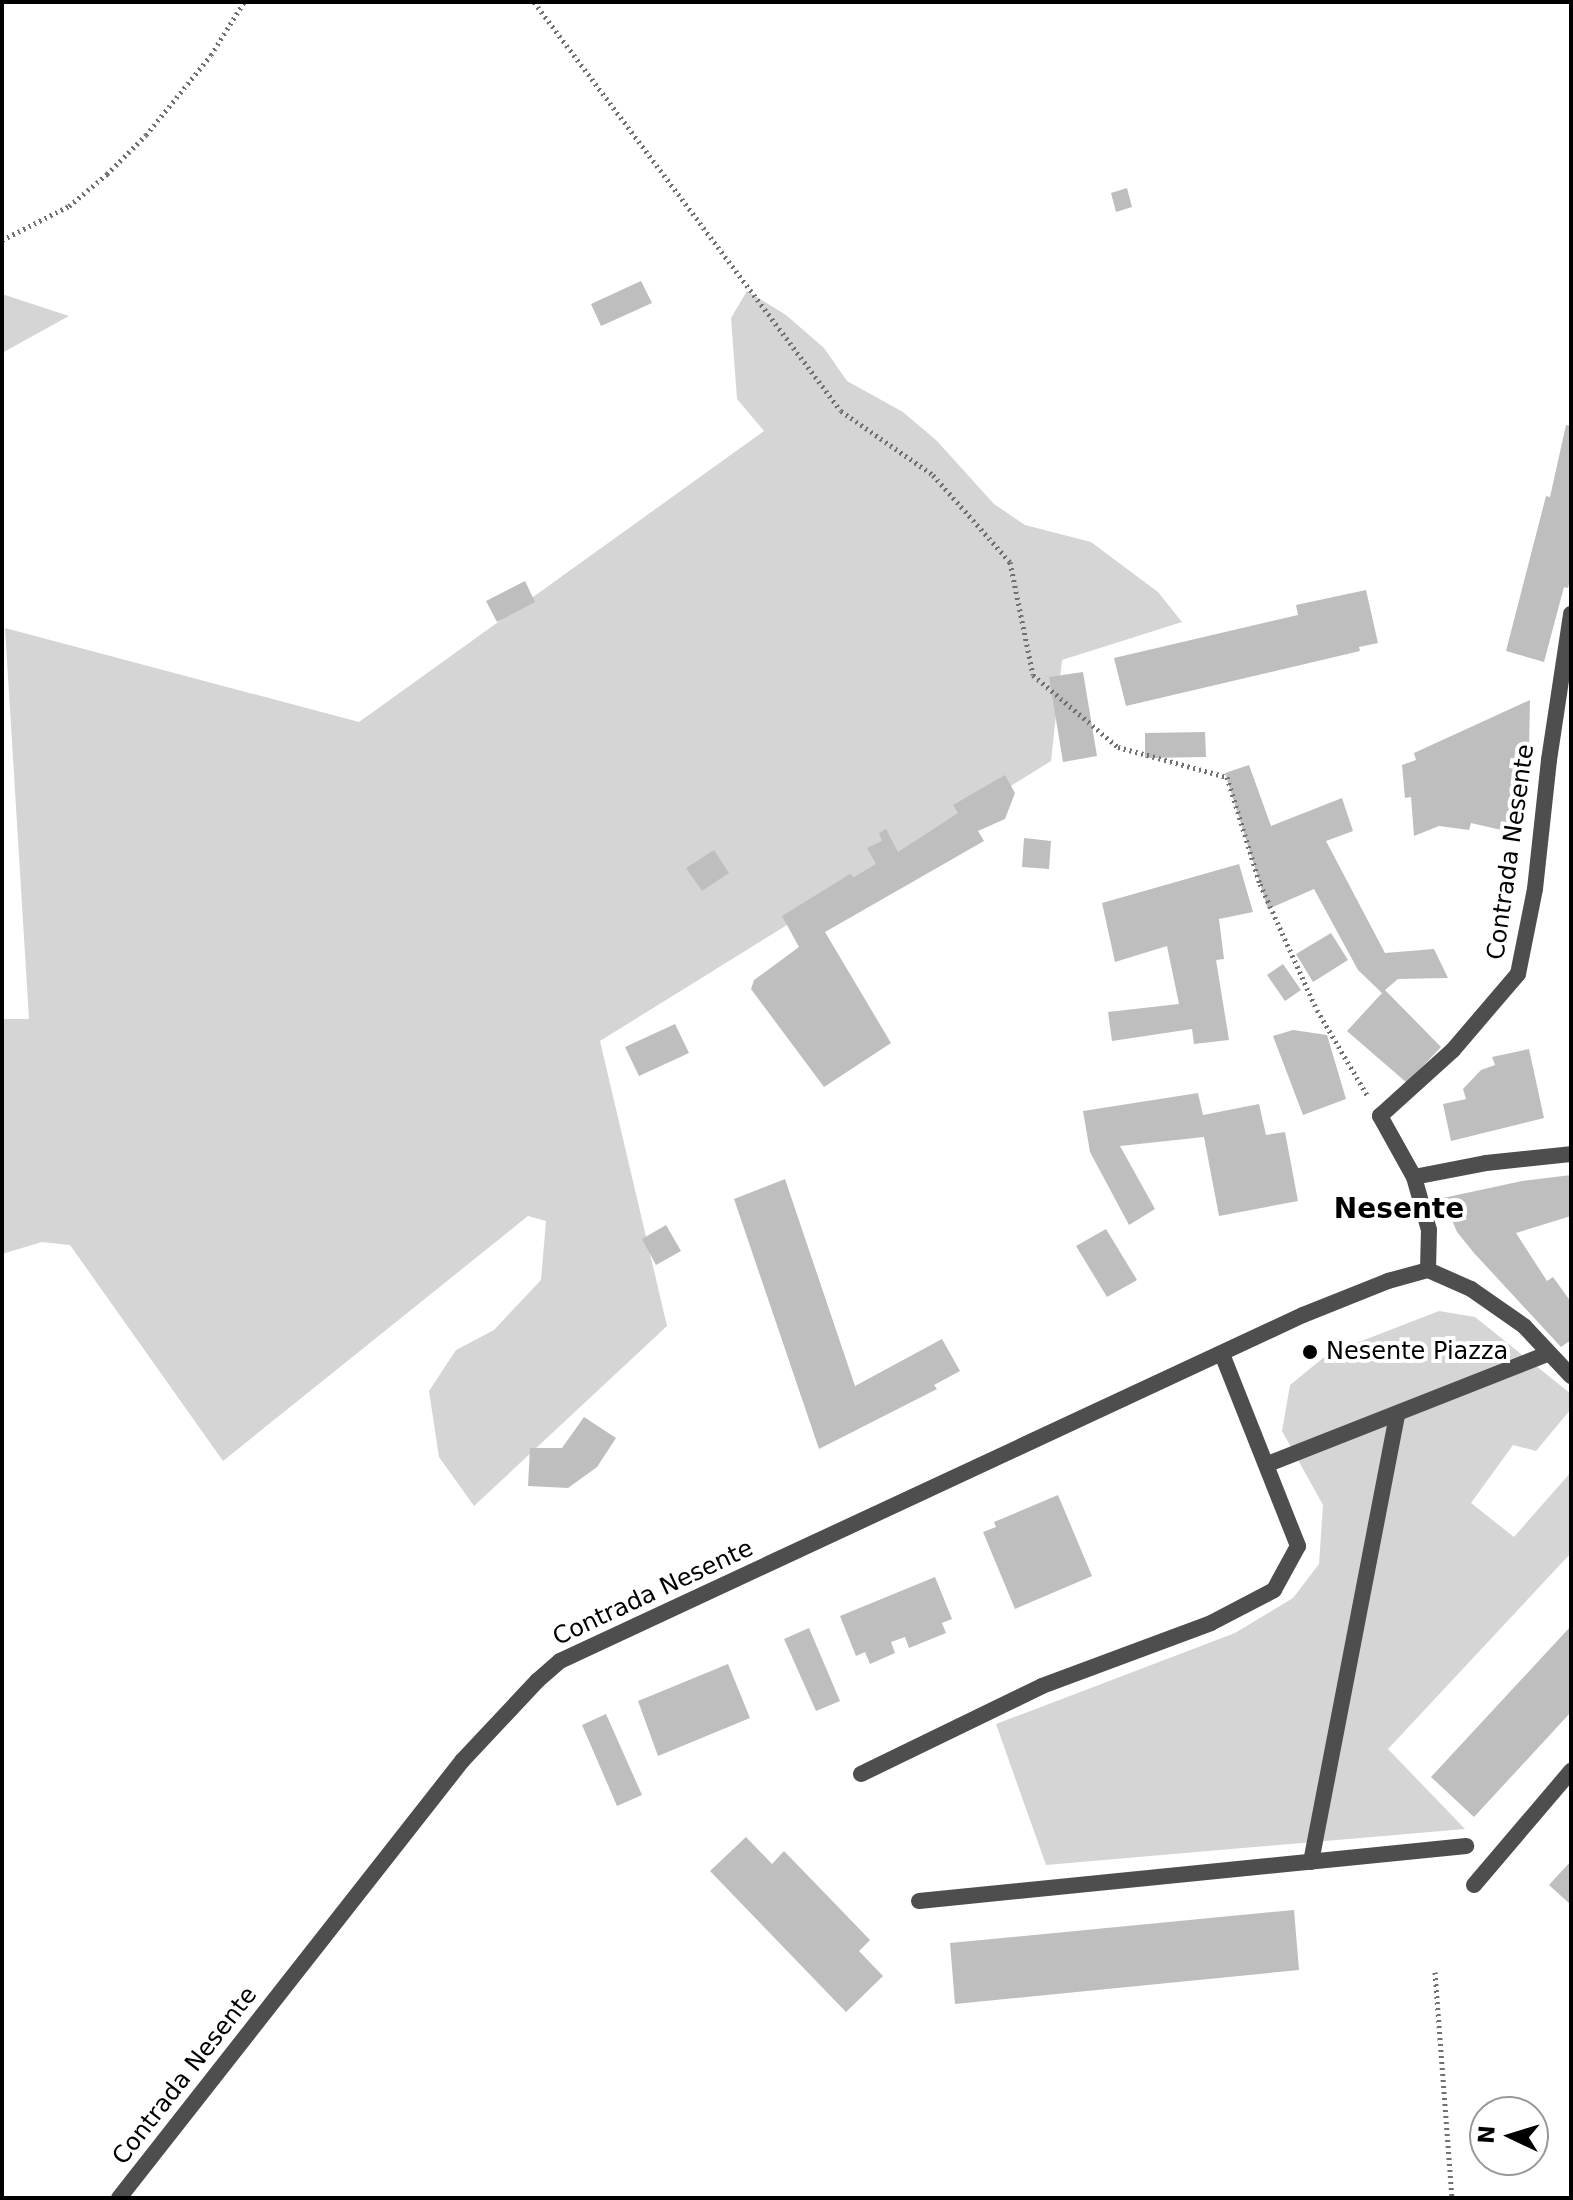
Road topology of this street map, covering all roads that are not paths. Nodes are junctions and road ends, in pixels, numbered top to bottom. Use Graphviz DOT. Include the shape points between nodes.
graph roads {
  1 [pos="1571,614"];
  2 [pos="1571,1154"];
  3 [pos="1414,1177"];
  4 [pos="1428,1270"];
  5 [pos="1222,1354"];
  6 [pos="1547,1354"];
  7 [pos="1571,1376"];
  8 [pos="1397,1414"];
  9 [pos="1268,1464"];
  10 [pos="1571,1771"];
  11 [pos="861,1774"];
  12 [pos="1466,1846"];
  13 [pos="1311,1862"];
  14 [pos="1474,1885"];
  15 [pos="919,1901"];
  16 [pos="119,2198"];
  1 -- 3 [label="street, Contrada Nesente" via="1535,889 1518,974 1453,1050 1380,1116"];
  2 -- 3 [label="street"];
  3 -- 4 [label="street" via="1429,1230"];
  4 -- 5 [label="street, Contrada Nesente" via="1346,1296"];
  4 -- 6 [label="street" via="1471,1289 1524,1326"];
  5 -- 9 [label="street"];
  5 -- 16 [label="street, Contrada Nesente" via="560,1661 462,1761"];
  6 -- 7 [label="street"];
  6 -- 8 [label="street"];
  8 -- 9 [label="street"];
  8 -- 13 [label="street"];
  9 -- 11 [label="street" via="1298,1546 1274,1590 1211,1623 1042,1686"];
  10 -- 14 [label="street"];
  12 -- 13 [label="street"];
  13 -- 15 [label="street"];
}
